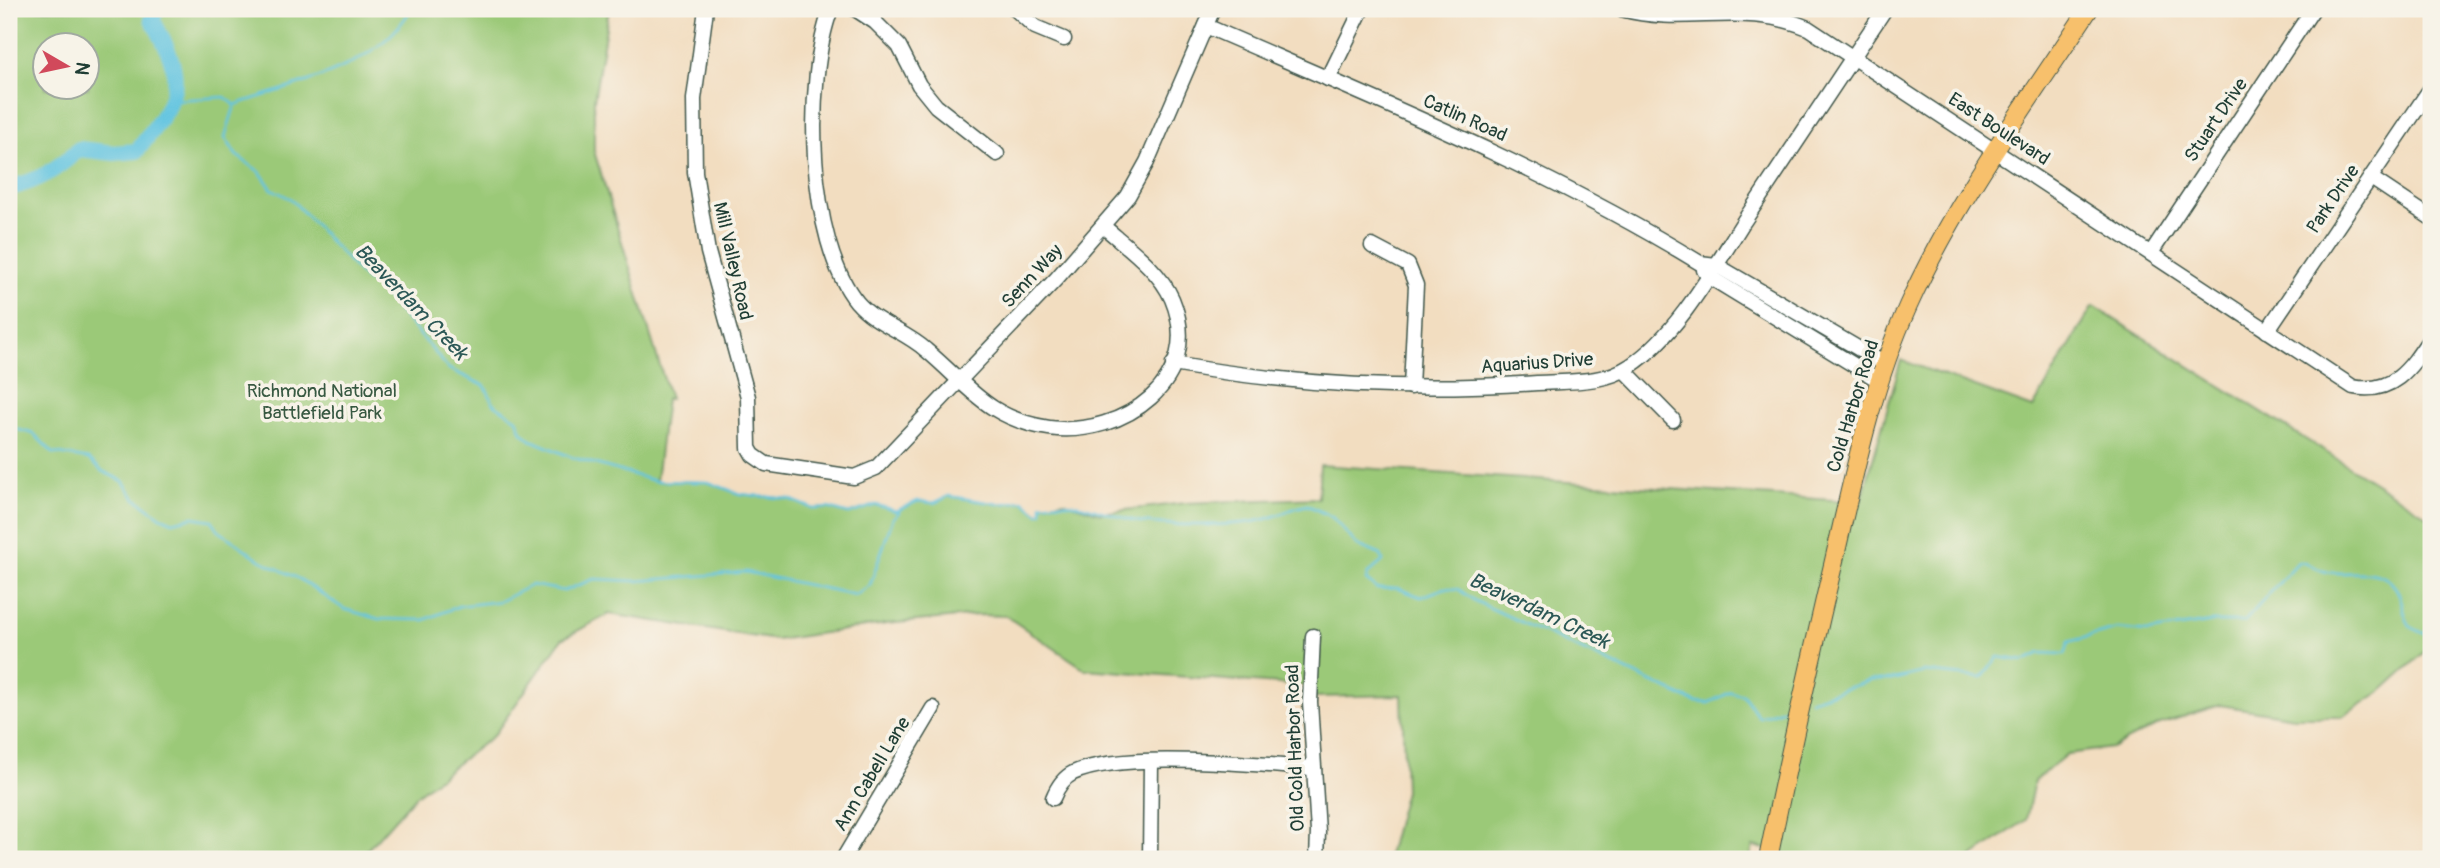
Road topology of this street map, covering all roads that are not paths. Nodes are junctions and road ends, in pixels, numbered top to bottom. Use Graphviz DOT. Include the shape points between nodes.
graph roads {
  1 [pos="706,9"];
  2 [pos="831,9"];
  3 [pos="855,9"];
  4 [pos="1015,9"];
  5 [pos="1213,9"];
  6 [pos="1362,9"];
  7 [pos="1622,9"];
  8 [pos="1885,9"];
  9 [pos="2090,9"];
  10 [pos="2313,9"];
  11 [pos="1206,26"];
  12 [pos="1064,38"];
  13 [pos="1853,56"];
  14 [pos="1328,79"];
  15 [pos="2431,88"];
  16 [pos="1996,150"];
  17 [pos="997,154"];
  18 [pos="2371,178"];
  19 [pos="2431,218"];
  20 [pos="1103,226"];
  21 [pos="1372,246"];
  22 [pos="2151,253"];
  23 [pos="1708,268"];
  24 [pos="2267,331"];
  25 [pos="2431,337"];
  26 [pos="1173,364"];
  27 [pos="1624,370"];
  28 [pos="1882,372"];
  29 [pos="958,381"];
  30 [pos="1410,387"];
  31 [pos="1673,420"];
  32 [pos="814,471"];
  33 [pos="1313,636"];
  34 [pos="933,708"];
  35 [pos="1151,762"];
  36 [pos="1314,768"];
  37 [pos="1053,798"];
  38 [pos="843,859"];
  39 [pos="1150,859"];
  40 [pos="1317,859"];
  41 [pos="1768,859"];
  1 -- 32 [label="street, Mill Valley Road" via="694,99 695,172 708,253 748,397 749,448 766,464"];
  2 -- 29 [label="street" via="817,64 814,135 824,216 841,274 862,308 916,342"];
  3 -- 17 [label="street" via="893,40 936,106"];
  4 -- 12 [label="street" via="1035,27"];
  5 -- 11 [label="street"];
  6 -- 14 [label="street"];
  7 -- 13 [label="street, East Boulevard" via="1655,14 1742,10 1775,15 1808,28"];
  8 -- 13 [label="street, Aquarius Drive"];
  9 -- 16 [label="main road, Cold Harbor Road"];
  10 -- 22 [label="street, Stuart Drive"];
  11 -- 14 [label="street, Catlin Road"];
  11 -- 20 [label="street, Senn Way" via="1138,180"];
  13 -- 16 [label="street, East Boulevard"];
  13 -- 23 [label="street, Aquarius Drive"];
  14 -- 23 [label="street, Catlin Road" via="1480,144"];
  15 -- 18 [label="street, Park Drive"];
  16 -- 22 [label="street, East Boulevard"];
  16 -- 28 [label="main road, Cold Harbor Road" via="1923,274"];
  18 -- 19 [label="street"];
  18 -- 24 [label="street, Park Drive"];
  20 -- 26 [label="street" via="1166,288 1179,328"];
  20 -- 29 [label="street, Senn Way"];
  21 -- 30 [label="street" via="1408,265 1416,285"];
  22 -- 24 [label="street, East Boulevard"];
  23 -- 27 [label="street, Aquarius Drive" via="1656,344"];
  23 -- 28 [label="street, Catlin Road"];
  24 -- 25 [label="street, East Boulevard" via="2353,387 2384,387 2409,369"];
  26 -- 29 [label="street" via="1164,384 1147,402 1117,419 1081,428 1051,428 1015,420 985,404"];
  26 -- 30 [label="street, Aquarius Drive" via="1256,379"];
  27 -- 30 [label="street, Aquarius Drive" via="1596,379"];
  27 -- 31 [label="street"];
  28 -- 41 [label="main road, Cold Harbor Road" via="1847,502"];
  29 -- 32 [label="street, Senn Way" via="870,472 854,477"];
  33 -- 36 [label="street, Old Cold Harbor Road"];
  34 -- 38 [label="street, Ann Cabell Lane"];
  35 -- 36 [label="street"];
  35 -- 37 [label="street" via="1077,772 1059,785"];
  35 -- 39 [label="street"];
  36 -- 40 [label="street, Old Cold Harbor Road"];
}
